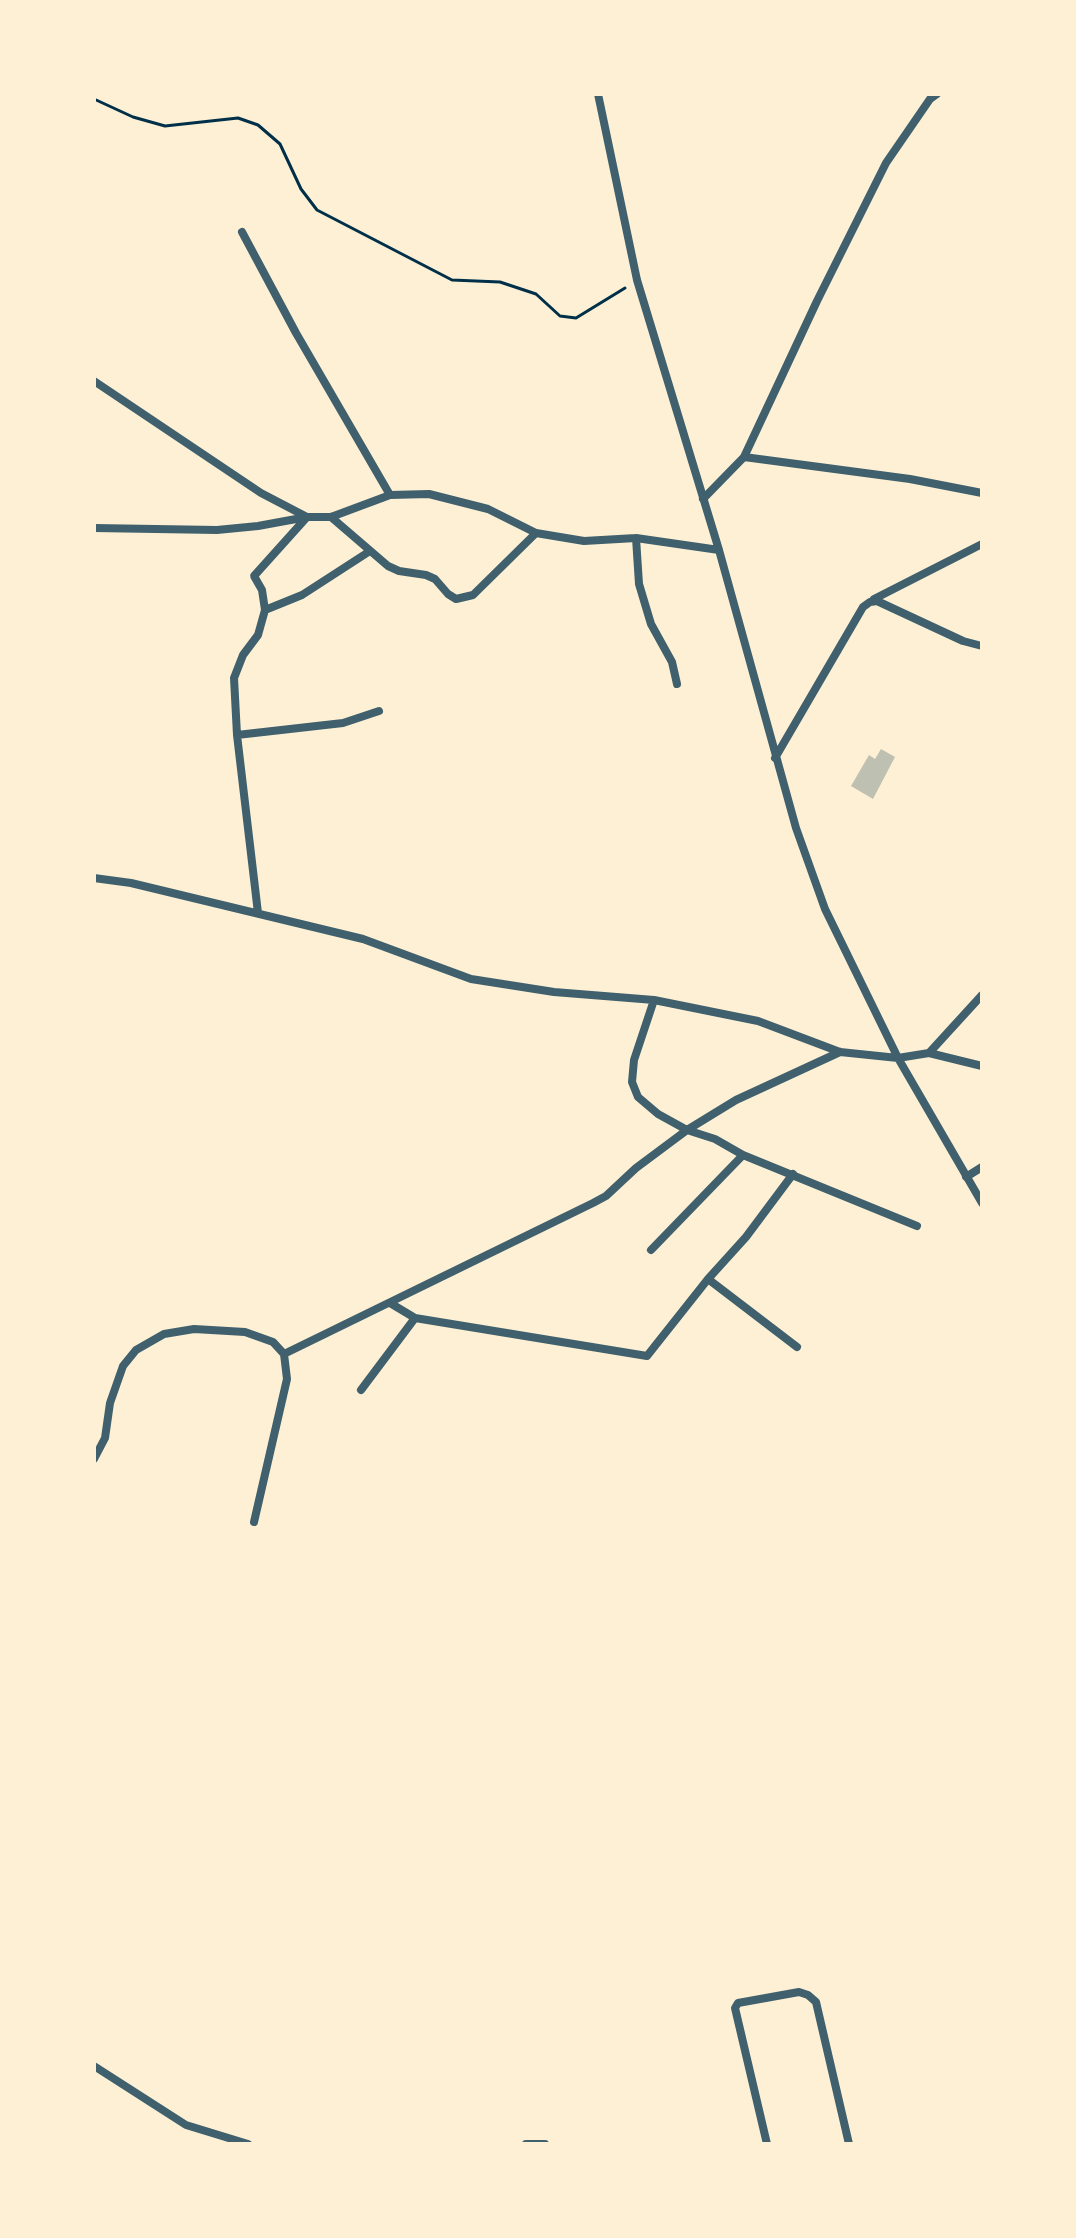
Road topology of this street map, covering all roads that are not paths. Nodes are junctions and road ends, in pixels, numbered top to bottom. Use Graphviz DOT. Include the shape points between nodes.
graph roads {
  1 [pos="598,94"];
  2 [pos="937,94"];
  3 [pos="242,232"];
  4 [pos="94,381"];
  5 [pos="744,457"];
  6 [pos="982,493"];
  7 [pos="390,495"];
  8 [pos="703,499"];
  9 [pos="307,517"];
  10 [pos="331,517"];
  11 [pos="94,528"];
  12 [pos="536,533"];
  13 [pos="636,538"];
  14 [pos="982,544"];
  15 [pos="719,550"];
  16 [pos="370,551"];
  17 [pos="870,602"];
  18 [pos="265,610"];
  19 [pos="982,646"];
  20 [pos="677,684"];
  21 [pos="379,711"];
  22 [pos="237,735"];
  23 [pos="775,758"];
  24 [pos="94,878"];
  25 [pos="258,913"];
  26 [pos="982,995"];
  27 [pos="654,1000"];
  28 [pos="840,1052"];
  29 [pos="929,1053"];
  30 [pos="898,1058"];
  31 [pos="982,1066"];
  32 [pos="687,1130"];
  33 [pos="743,1155"];
  34 [pos="982,1167"];
  35 [pos="793,1174"];
  36 [pos="966,1177"];
  37 [pos="982,1203"];
  38 [pos="917,1226"];
  39 [pos="651,1250"];
  40 [pos="708,1279"];
  41 [pos="390,1303"];
  42 [pos="415,1318"];
  43 [pos="797,1347"];
  44 [pos="284,1354"];
  45 [pos="361,1390"];
  46 [pos="94,1459"];
  47 [pos="254,1522"];
  48 [pos="94,2066"];
  49 [pos="248,2144"];
  50 [pos="526,2144"];
  51 [pos="545,2144"];
  52 [pos="767,2144"];
  53 [pos="849,2144"];
  1 -- 8 [label="street" via="637,280"];
  2 -- 5 [label="street" via="886,163"];
  3 -- 7 [label="street"];
  4 -- 9 [label="street" via="261,493"];
  5 -- 6 [label="street"];
  5 -- 8 [label="street"];
  7 -- 10 [label="street"];
  7 -- 12 [label="street" via="429,494 488,509"];
  8 -- 15 [label="street"];
  9 -- 10 [label="street"];
  9 -- 11 [label="street" via="217,530"];
  9 -- 18 [label="street" via="254,576"];
  10 -- 16 [label="street"];
  12 -- 13 [label="street" via="584,541"];
  12 -- 16 [label="street" via="466,598 456,599 426,575 388,566"];
  13 -- 15 [label="street"];
  13 -- 20 [label="street" via="639,584"];
  14 -- 17 [label="street"];
  15 -- 23 [label="street"];
  16 -- 18 [label="street" via="302,595"];
  17 -- 19 [label="street"];
  17 -- 23 [label="street"];
  18 -- 22 [label="street" via="258,635 234,678"];
  21 -- 22 [label="street" via="343,723"];
  22 -- 25 [label="street"];
  23 -- 30 [label="street" via="825,909"];
  24 -- 25 [label="street"];
  25 -- 27 [label="street" via="363,939 471,979"];
  26 -- 29 [label="street"];
  27 -- 28 [label="street" via="758,1021"];
  27 -- 32 [label="street" via="632,1082 638,1097"];
  28 -- 30 [label="street"];
  28 -- 32 [label="street" via="736,1100"];
  29 -- 30 [label="street"];
  29 -- 31 [label="street"];
  30 -- 36 [label="street"];
  32 -- 33 [label="street"];
  32 -- 41 [label="street" via="606,1196"];
  33 -- 35 [label="street"];
  33 -- 39 [label="street"];
  34 -- 36 [label="street"];
  35 -- 38 [label="street"];
  35 -- 40 [label="street"];
  36 -- 37 [label="street"];
  40 -- 42 [label="street" via="651,1353 642,1356"];
  40 -- 43 [label="street"];
  41 -- 42 [label="street"];
  41 -- 44 [label="street"];
  42 -- 45 [label="street"];
  44 -- 46 [label="street" via="273,1342 245,1332 194,1329 164,1334 136,1350 123,1366 105,1438"];
  44 -- 47 [label="street" via="287,1379"];
  48 -- 49 [label="street" via="186,2125"];
  50 -- 51 [label="street"];
  52 -- 53 [label="street" via="736,2005 803,1992 816,2002"];
}
